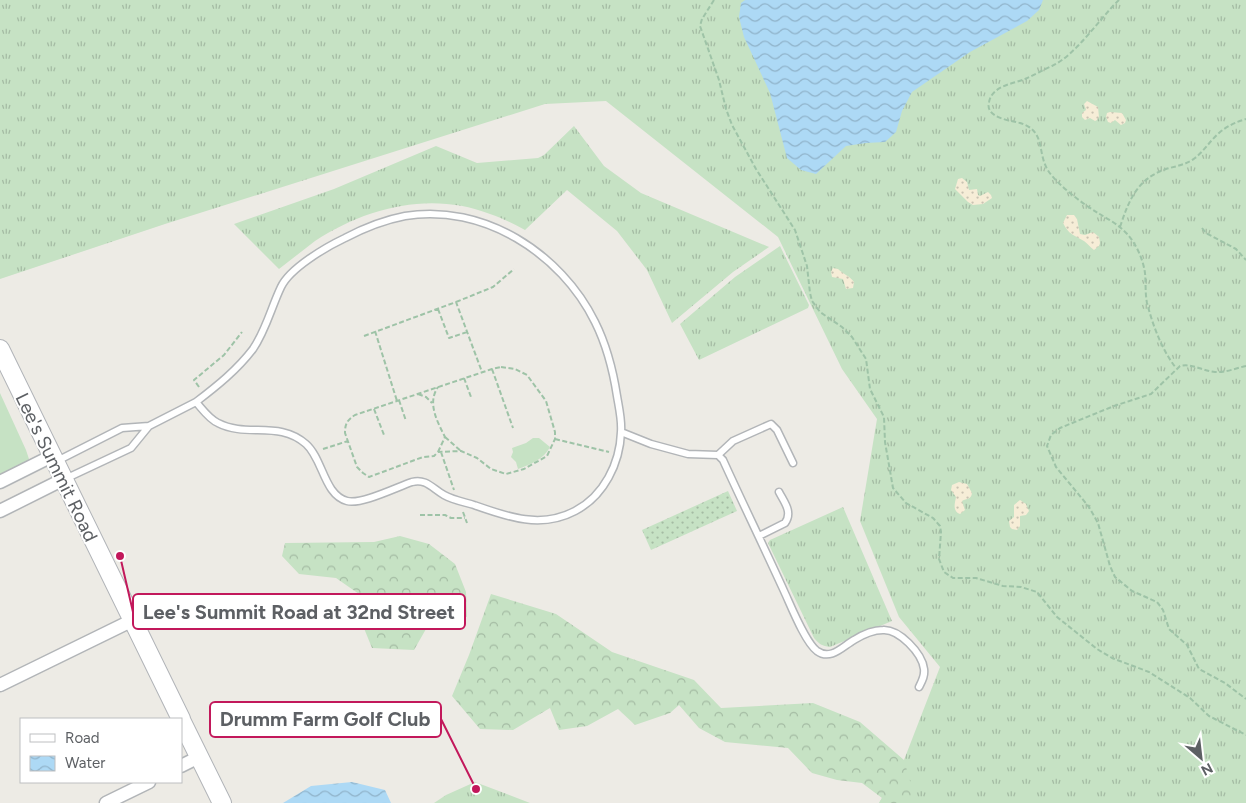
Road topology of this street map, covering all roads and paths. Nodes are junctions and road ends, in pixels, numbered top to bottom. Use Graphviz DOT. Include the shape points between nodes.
graph roads {
  1 [pos="714,0"];
  2 [pos="1119,0"];
  3 [pos="1246,119"];
  4 [pos="1120,227"];
  5 [pos="1202,228"];
  6 [pos="1246,260"];
  7 [pos="514,269"];
  8 [pos="456,302"];
  9 [pos="438,308"];
  10 [pos="375,331"];
  11 [pos="242,332"];
  12 [pos="467,332"];
  13 [pos="364,336"];
  14 [pos="0,349"];
  15 [pos="1246,366"];
  16 [pos="1176,368"];
  17 [pos="492,369"];
  18 [pos="482,372"];
  19 [pos="464,378"];
  20 [pos="438,387"];
  21 [pos="417,394"];
  22 [pos="205,395"];
  23 [pos="471,397"];
  24 [pos="398,400"];
  25 [pos="196,402"];
  26 [pos="432,403"];
  27 [pos="374,409"];
  28 [pos="406,420"];
  29 [pos="149,426"];
  30 [pos="514,428"];
  31 [pos="621,432"];
  32 [pos="384,435"];
  33 [pos="445,437"];
  34 [pos="555,439"];
  35 [pos="348,441"];
  36 [pos="323,449"];
  37 [pos="461,451"];
  38 [pos="440,452"];
  39 [pos="618,454"];
  40 [pos="718,455"];
  41 [pos="54,459"];
  42 [pos="793,463"];
  43 [pos="64,479"];
  44 [pos="0,482"];
  45 [pos="455,492"];
  46 [pos="779,492"];
  47 [pos="461,507"];
  48 [pos="0,512"];
  49 [pos="420,515"];
  50 [pos="465,518"];
  51 [pos="466,523"];
  52 [pos="759,536"];
  53 [pos="133,620"];
  54 [pos="0,685"];
  55 [pos="919,687"];
  56 [pos="1246,699"];
  57 [pos="180,718"];
  58 [pos="182,722"];
  59 [pos="1246,736"];
  60 [pos="199,757"];
  61 [pos="182,766"];
  62 [pos="147,783"];
  63 [pos="106,803"];
  64 [pos="222,803"];
  1 -- 59 [label="path" via="700,26 732,125 795,230 805,257 814,305 848,333 865,356 870,386 884,416 893,488 902,500 931,516 940,526 938,559 944,572 953,578 976,578 1037,592 1057,616 1097,649 1149,672 1190,698 1209,716"];
  2 -- 4 [label="path" via="1065,59 1001,88 991,96 988,106 995,116 1031,128 1038,137 1044,163 1050,173 1094,211"];
  3 -- 4 [label="path" via="1219,133 1191,161 1145,179 1132,197"];
  4 -- 16 [label="path" via="1130,238 1143,263 1151,315 1166,355"];
  5 -- 6 [label="path" via="1236,249"];
  7 -- 8 [label="path" via="493,287"];
  8 -- 9 [label="path"];
  8 -- 12 [label="path"];
  9 -- 10 [label="path"];
  9 -- 12 [label="path" via="449,338"];
  10 -- 13 [label="path"];
  10 -- 24 [label="path"];
  11 -- 22 [label="path" via="224,355 194,380"];
  12 -- 18 [label="path"];
  14 -- 41 [label="main road, Lee's Summit Road"];
  15 -- 16 [label="path" via="1220,372 1188,365"];
  16 -- 56 [label="path" via="1151,394 1054,432 1047,446 1056,467 1098,522 1115,577 1132,591 1157,602 1169,629 1187,645 1199,669"];
  17 -- 18 [label="path"];
  17 -- 30 [label="path"];
  17 -- 34 [label="path" via="515,369 532,380 550,408"];
  18 -- 19 [label="path"];
  19 -- 20 [label="path"];
  19 -- 23 [label="path"];
  20 -- 21 [label="path"];
  20 -- 26 [label="path"];
  21 -- 24 [label="path"];
  21 -- 26 [label="path"];
  22 -- 25 [label="lane"];
  22 -- 31 [label="lane" via="236,369 254,348 286,279 323,251 384,221 420,215 456,216 489,225 518,239 556,268 579,295 608,354"];
  24 -- 27 [label="path"];
  24 -- 28 [label="path"];
  25 -- 29 [label="lane"];
  25 -- 39 [label="lane" via="210,418 225,426 275,430 293,435 312,450 334,494 349,502 419,481 428,483 443,494 507,517 543,521 573,512 592,499 608,479"];
  26 -- 33 [label="path"];
  27 -- 32 [label="path"];
  27 -- 35 [label="path" via="346,422"];
  29 -- 41 [label="lane" via="122,428"];
  29 -- 43 [label="lane" via="131,448"];
  31 -- 39 [label="lane"];
  31 -- 40 [label="lane" via="688,454"];
  33 -- 37 [label="path"];
  33 -- 38 [label="path"];
  34 -- 37 [label="path" via="543,460 510,474 500,473"];
  34 -- 39 [label="path"];
  35 -- 36 [label="path"];
  35 -- 38 [label="path" via="357,467 369,477"];
  37 -- 38 [label="path"];
  38 -- 45 [label="path"];
  40 -- 42 [label="lane" via="733,441 771,424"];
  40 -- 52 [label="lane"];
  41 -- 43 [label="main road, Lee's Summit Road"];
  41 -- 44 [label="street"];
  43 -- 48 [label="street"];
  43 -- 53 [label="main road, Lee's Summit Road"];
  46 -- 52 [label="lane" via="788,510 788,519"];
  47 -- 50 [label="path"];
  49 -- 50 [label="path"];
  50 -- 51 [label="path"];
  52 -- 55 [label="lane" via="798,620 818,652 832,654 879,630 895,633 913,648 923,665 924,677"];
  53 -- 54 [label="street"];
  53 -- 57 [label="main road, Lee's Summit Road"];
  58 -- 60 [label="main road, Lee's Summit Road"];
  60 -- 61 [label="street"];
  60 -- 64 [label="main road, Lee's Summit Road"];
  62 -- 63 [label="street"];
}
